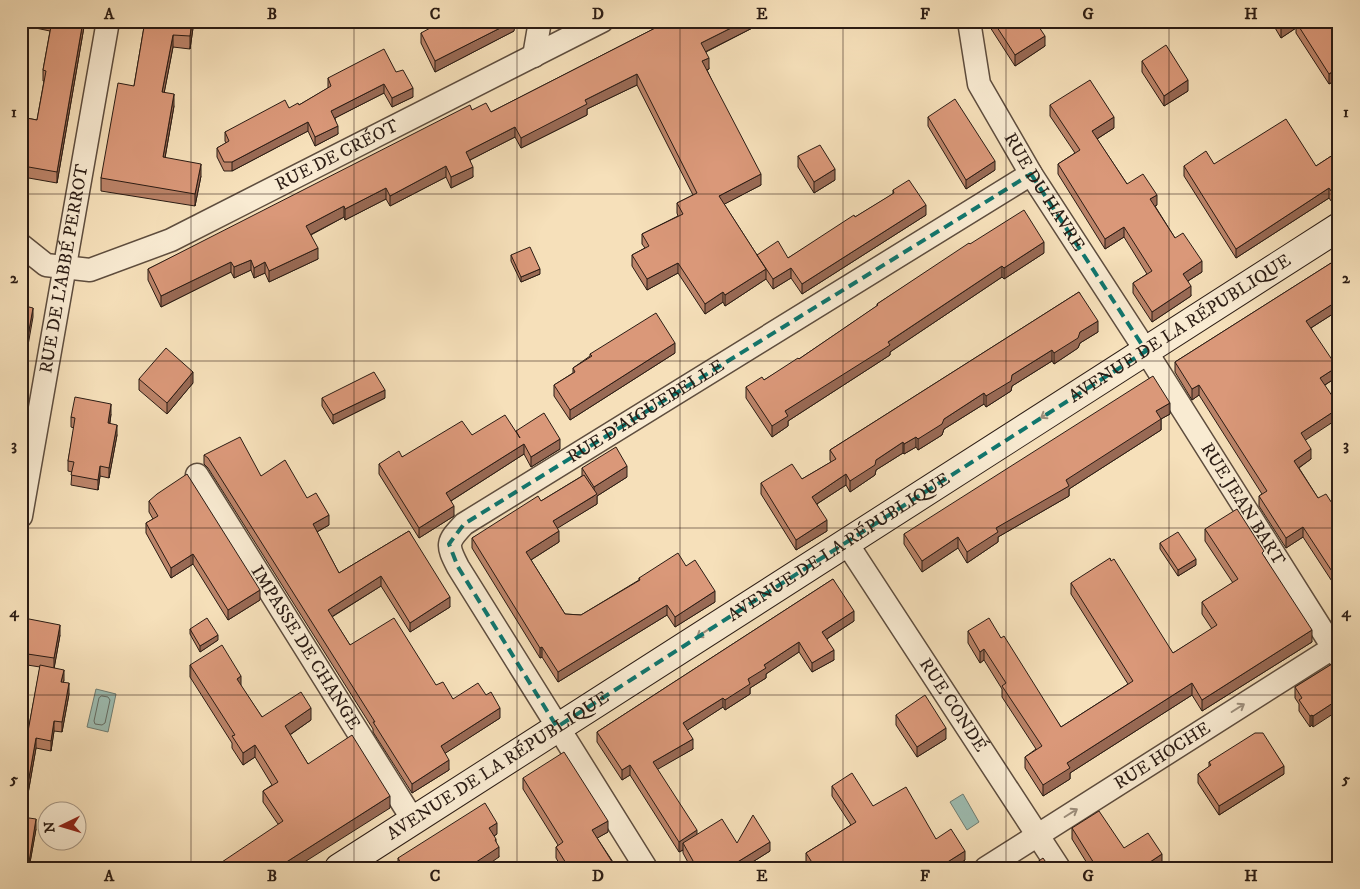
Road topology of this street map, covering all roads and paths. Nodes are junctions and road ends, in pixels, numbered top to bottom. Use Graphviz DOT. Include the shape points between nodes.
graph roads {
  1 [pos="108,21"];
  2 [pos="540,21"];
  3 [pos="602,21"];
  4 [pos="969,21"];
  5 [pos="534,56"];
  6 [pos="1031,174"];
  7 [pos="1339,228"];
  8 [pos="21,245"];
  9 [pos="65,268"];
  10 [pos="1146,351"];
  11 [pos="197,475"];
  12 [pos="21,516"];
  13 [pos="846,542"];
  14 [pos="1337,650"];
  15 [pos="557,727"];
  16 [pos="413,820"];
  17 [pos="1037,834"];
  18 [pos="339,868"];
  19 [pos="646,868"];
  20 [pos="986,868"];
  21 [pos="1059,868"];
  1 -- 9 [label="street, RUE DE L'ABBÉ PERROT"];
  2 -- 5 [label="street"];
  3 -- 5 [label="street, RUE DE CRÉOT"];
  4 -- 6 [label="street, RUE DU HAVRE" via="979,84"];
  5 -- 9 [label="street, RUE DE CRÉOT" via="171,240 90,270"];
  6 -- 10 [label="street, RUE DU HAVRE"];
  6 -- 15 [label="street, RUE D'AIGUEBELLE" via="574,454 464,524 454,535 449,544 451,554"];
  7 -- 10 [label="street, AVENUE DE LA RÉPUBLIQUE"];
  8 -- 9 [label="street, RUE DE CRÉOT" via="46,265"];
  9 -- 12 [label="street, RUE DE L'ABBÉ PERROT"];
  10 -- 13 [label="street, AVENUE DE LA RÉPUBLIQUE, one-way"];
  10 -- 14 [label="street, RUE JEAN BART"];
  11 -- 16 [label="street, IMPASSE DE CHANGE"];
  13 -- 15 [label="street, AVENUE DE LA RÉPUBLIQUE, one-way"];
  13 -- 17 [label="street, RUE CONDÉ"];
  17 -- 14 [label="street, RUE HOCHE, one-way"];
  15 -- 16 [label="street, AVENUE DE LA RÉPUBLIQUE"];
  15 -- 19 [label="street, RUE D'AIGUEBELLE"];
  16 -- 18 [label="street, AVENUE DE LA RÉPUBLIQUE"];
  17 -- 20 [label="street, RUE HOCHE"];
  17 -- 21 [label="street, RUE CONDÉ"];
}
